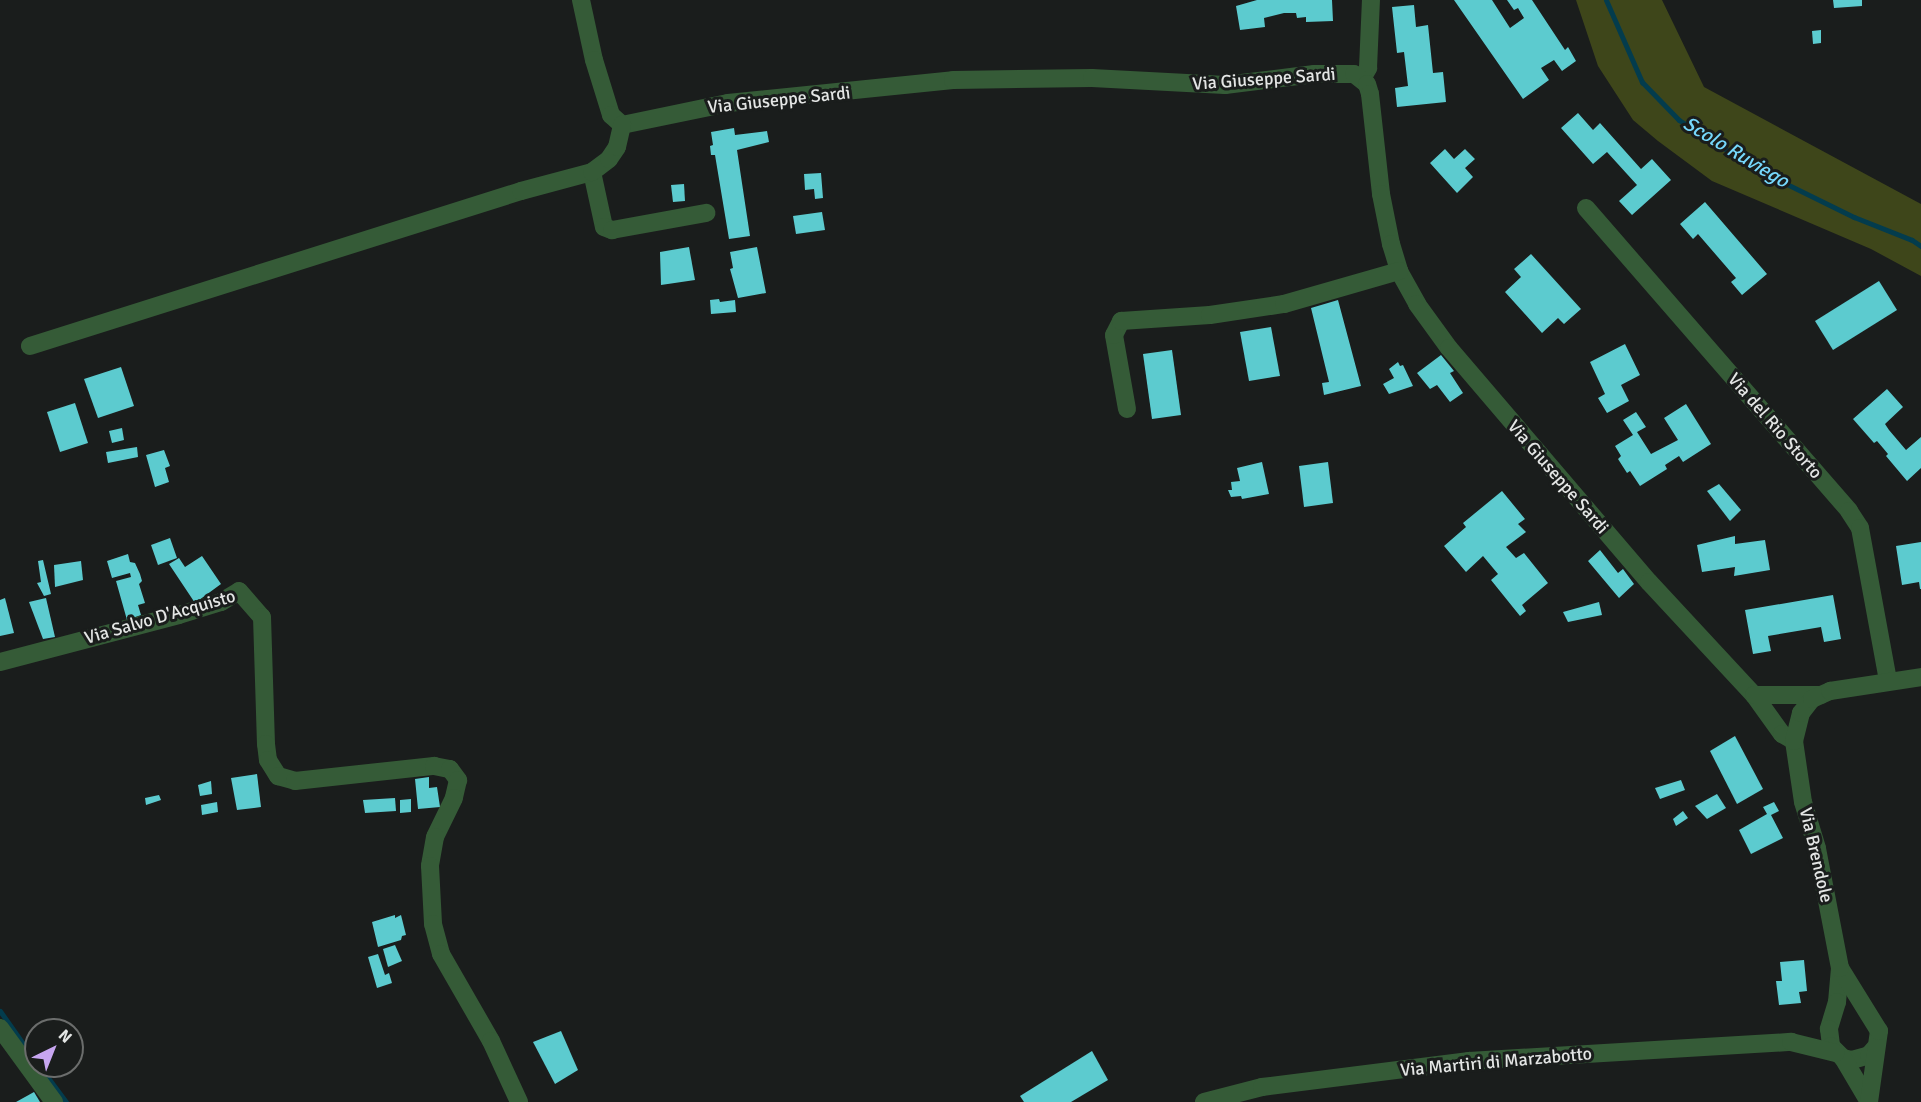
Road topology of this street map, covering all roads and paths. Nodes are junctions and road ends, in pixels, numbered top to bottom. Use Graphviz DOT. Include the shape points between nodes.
graph roads {
  1 [pos="581,0"];
  2 [pos="1371,0"];
  3 [pos="1362,79"];
  4 [pos="622,125"];
  5 [pos="592,172"];
  6 [pos="1586,208"];
  7 [pos="706,213"];
  8 [pos="1399,271"];
  9 [pos="30,346"];
  10 [pos="1127,409"];
  11 [pos="0,662"];
  12 [pos="1921,677"];
  13 [pos="1888,681"];
  14 [pos="1754,695"];
  15 [pos="1821,695"];
  16 [pos="1794,741"];
  17 [pos="1840,968"];
  18 [pos="1870,1016"];
  19 [pos="1833,1019"];
  20 [pos="0,1028"];
  21 [pos="1791,1042"];
  22 [pos="1875,1048"];
  23 [pos="1840,1056"];
  24 [pos="54,1102"];
  25 [pos="519,1102"];
  26 [pos="1204,1102"];
  27 [pos="1869,1102"];
  1 -- 4 [label="street" via="611,115"];
  2 -- 3 [label="street" via="1368,68"];
  3 -- 4 [label="street, Via Giuseppe Sardi" via="1333,73 1198,86 1092,78 953,80 728,103"];
  3 -- 8 [label="street, Via Giuseppe Sardi" via="1370,94 1381,194"];
  4 -- 5 [label="street" via="617,147"];
  5 -- 7 [label="street" via="604,227 612,230"];
  5 -- 9 [label="street"];
  6 -- 13 [label="street, Via del Rio Storto" via="1860,528"];
  8 -- 10 [label="street" via="1284,304 1210,315 1120,321 1114,335"];
  8 -- 14 [label="street, Via Giuseppe Sardi" via="1422,312 1455,356 1649,582"];
  11 -- 25 [label="street, Via Salvo D'Acquisto" via="179,615 221,602 239,591 262,617 266,744 268,760 278,776 294,781 434,766 450,769 458,780 454,798 435,837 430,866 433,924 441,954 491,1041"];
  12 -- 13 [label="street"];
  13 -- 15 [label="street"];
  14 -- 15 [label="street"];
  14 -- 16 [label="street, Via Giuseppe Sardi" via="1782,734"];
  15 -- 16 [label="street" via="1812,699 1801,713"];
  16 -- 17 [label="street, Via Brendole" via="1803,802 1817,848"];
  17 -- 18 [label="street, Via Brendole"];
  17 -- 19 [label="street, Via Brendole"];
  18 -- 19 [label="street" via="1855,1009"];
  18 -- 22 [label="street, Via Brendole" via="1879,1031"];
  19 -- 21 [label="street, Via Martiri di Marzabotto"];
  19 -- 23 [label="street, Via Brendole" via="1828,1038"];
  20 -- 24 [label="street"];
  21 -- 23 [label="street, Via Martiri di Marzabotto"];
  21 -- 26 [label="street, Via Martiri di Marzabotto" via="1469,1061 1262,1086"];
  22 -- 23 [label="street" via="1861,1059"];
  22 -- 27 [label="street, Via Brendole"];
  23 -- 27 [label="street, Via Brendole"];
}
